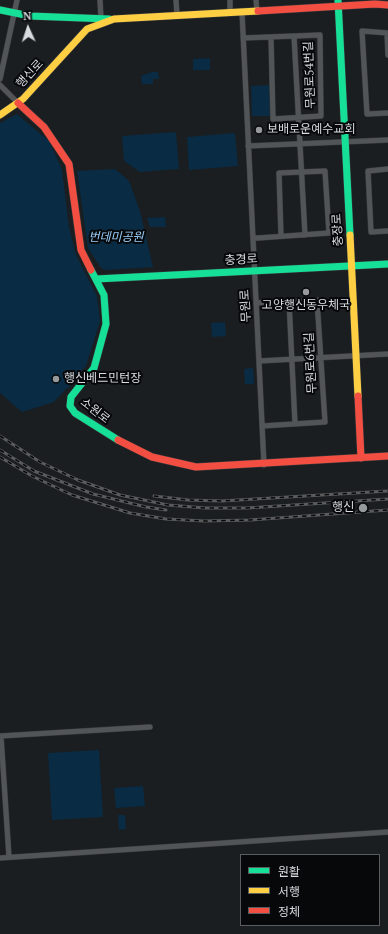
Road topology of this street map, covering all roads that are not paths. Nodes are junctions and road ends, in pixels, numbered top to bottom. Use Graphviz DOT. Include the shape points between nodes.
graph roads {
  1 [pos="17,0"];
  2 [pos="100,0"];
  3 [pos="176,0"];
  4 [pos="230,0"];
  5 [pos="256,0"];
  6 [pos="339,3"];
  7 [pos="388,5"];
  8 [pos="0,10"];
  9 [pos="257,11"];
  10 [pos="230,12"];
  11 [pos="242,12"];
  12 [pos="14,13"];
  13 [pos="177,15"];
  14 [pos="101,18"];
  15 [pos="114,19"];
  16 [pos="388,33"];
  17 [pos="294,36"];
  18 [pos="271,37"];
  19 [pos="243,38"];
  20 [pos="388,55"];
  21 [pos="2,60"];
  22 [pos="0,80"];
  23 [pos="0,85"];
  24 [pos="18,103"];
  25 [pos="388,113"];
  26 [pos="0,115"];
  27 [pos="299,118"];
  28 [pos="388,140"];
  29 [pos="345,142"];
  30 [pos="299,143"];
  31 [pos="248,146"];
  32 [pos="388,169"];
  33 [pos="300,172"];
  34 [pos="388,231"];
  35 [pos="305,235"];
  36 [pos="281,236"];
  37 [pos="253,238"];
  38 [pos="388,264"];
  39 [pos="352,266"];
  40 [pos="255,270"];
  41 [pos="96,279"];
  42 [pos="289,301"];
  43 [pos="256,303"];
  44 [pos="388,354"];
  45 [pos="357,356"];
  46 [pos="321,358"];
  47 [pos="291,360"];
  48 [pos="259,361"];
  49 [pos="294,424"];
  50 [pos="262,426"];
  51 [pos="388,456"];
  52 [pos="361,458"];
  53 [pos="264,465"];
  54 [pos="150,727"];
  55 [pos="0,736"];
  56 [pos="388,832"];
  57 [pos="9,857"];
  58 [pos="0,858"];
  1 -- 12 [label="street"];
  2 -- 14 [label="street"];
  3 -- 13 [label="street"];
  4 -- 10 [label="street"];
  5 -- 9 [label="street"];
  6 -- 7 [label="main road, 행신로"];
  6 -- 9 [label="main road, 행신로"];
  6 -- 29 [label="main road, 충장로"];
  8 -- 12 [label="main road"];
  9 -- 11 [label="main road, 행신로"];
  10 -- 11 [label="main road, 행신로"];
  10 -- 13 [label="main road, 행신로"];
  11 -- 19 [label="street, 무원로"];
  12 -- 14 [label="main road" via="30,16"];
  12 -- 21 [label="street"];
  13 -- 15 [label="main road, 행신로"];
  14 -- 15 [label="main road"];
  15 -- 24 [label="main road, 행신로" via="87,29"];
  16 -- 20 [label="street"];
  16 -- 25 [label="street" via="362,31 367,114"];
  17 -- 18 [label="street, 무원로54번길"];
  17 -- 27 [label="street, 무원로54번길"];
  17 -- 27 [label="street, 무원로54번길" via="320,35 322,116"];
  18 -- 19 [label="street, 무원로54번길"];
  18 -- 27 [label="street, 무원로54번길" via="273,119"];
  19 -- 31 [label="street, 무원로"];
  21 -- 22 [label="street"];
  23 -- 24 [label="street"];
  24 -- 26 [label="main road, 행신로"];
  24 -- 41 [label="main road, 소원로" via="44,128 69,164 81,250"];
  27 -- 30 [label="street, 무원로54번길"];
  28 -- 29 [label="street"];
  29 -- 30 [label="street"];
  29 -- 39 [label="main road, 충장로"];
  30 -- 31 [label="street"];
  30 -- 33 [label="street, 무원로54번길"];
  31 -- 37 [label="street, 무원로"];
  32 -- 34 [label="street" via="368,171 371,232"];
  33 -- 35 [label="street, 무원로54번길"];
  33 -- 35 [label="street" via="325,171 329,233"];
  33 -- 36 [label="street" via="279,173"];
  35 -- 36 [label="street"];
  36 -- 37 [label="street"];
  37 -- 40 [label="street, 무원로"];
  38 -- 39 [label="main road, 충경로"];
  39 -- 40 [label="main road, 충경로"];
  39 -- 45 [label="main road, 충장로"];
  40 -- 41 [label="main road, 충경로"];
  40 -- 43 [label="street, 무원로"];
  41 -- 53 [label="main road, 소원로" via="104,294 106,324 94,368 71,397 72,410 110,436 152,457 196,467"];
  42 -- 43 [label="street, 무원로6번길"];
  42 -- 46 [label="street, 무원로6번길" via="317,300"];
  42 -- 47 [label="street"];
  43 -- 48 [label="street, 무원로"];
  44 -- 45 [label="street"];
  45 -- 46 [label="street"];
  45 -- 52 [label="main road, 충장로"];
  46 -- 47 [label="street"];
  46 -- 49 [label="street, 무원로6번길" via="325,422"];
  47 -- 48 [label="street"];
  47 -- 49 [label="street"];
  48 -- 50 [label="street, 무원로"];
  49 -- 50 [label="street, 무원로6번길"];
  50 -- 53 [label="street, 무원로"];
  51 -- 52 [label="main road, 소원로"];
  52 -- 53 [label="main road, 소원로"];
  54 -- 55 [label="street"];
  55 -- 57 [label="street"];
  56 -- 57 [label="street"];
  57 -- 58 [label="street"];
}
